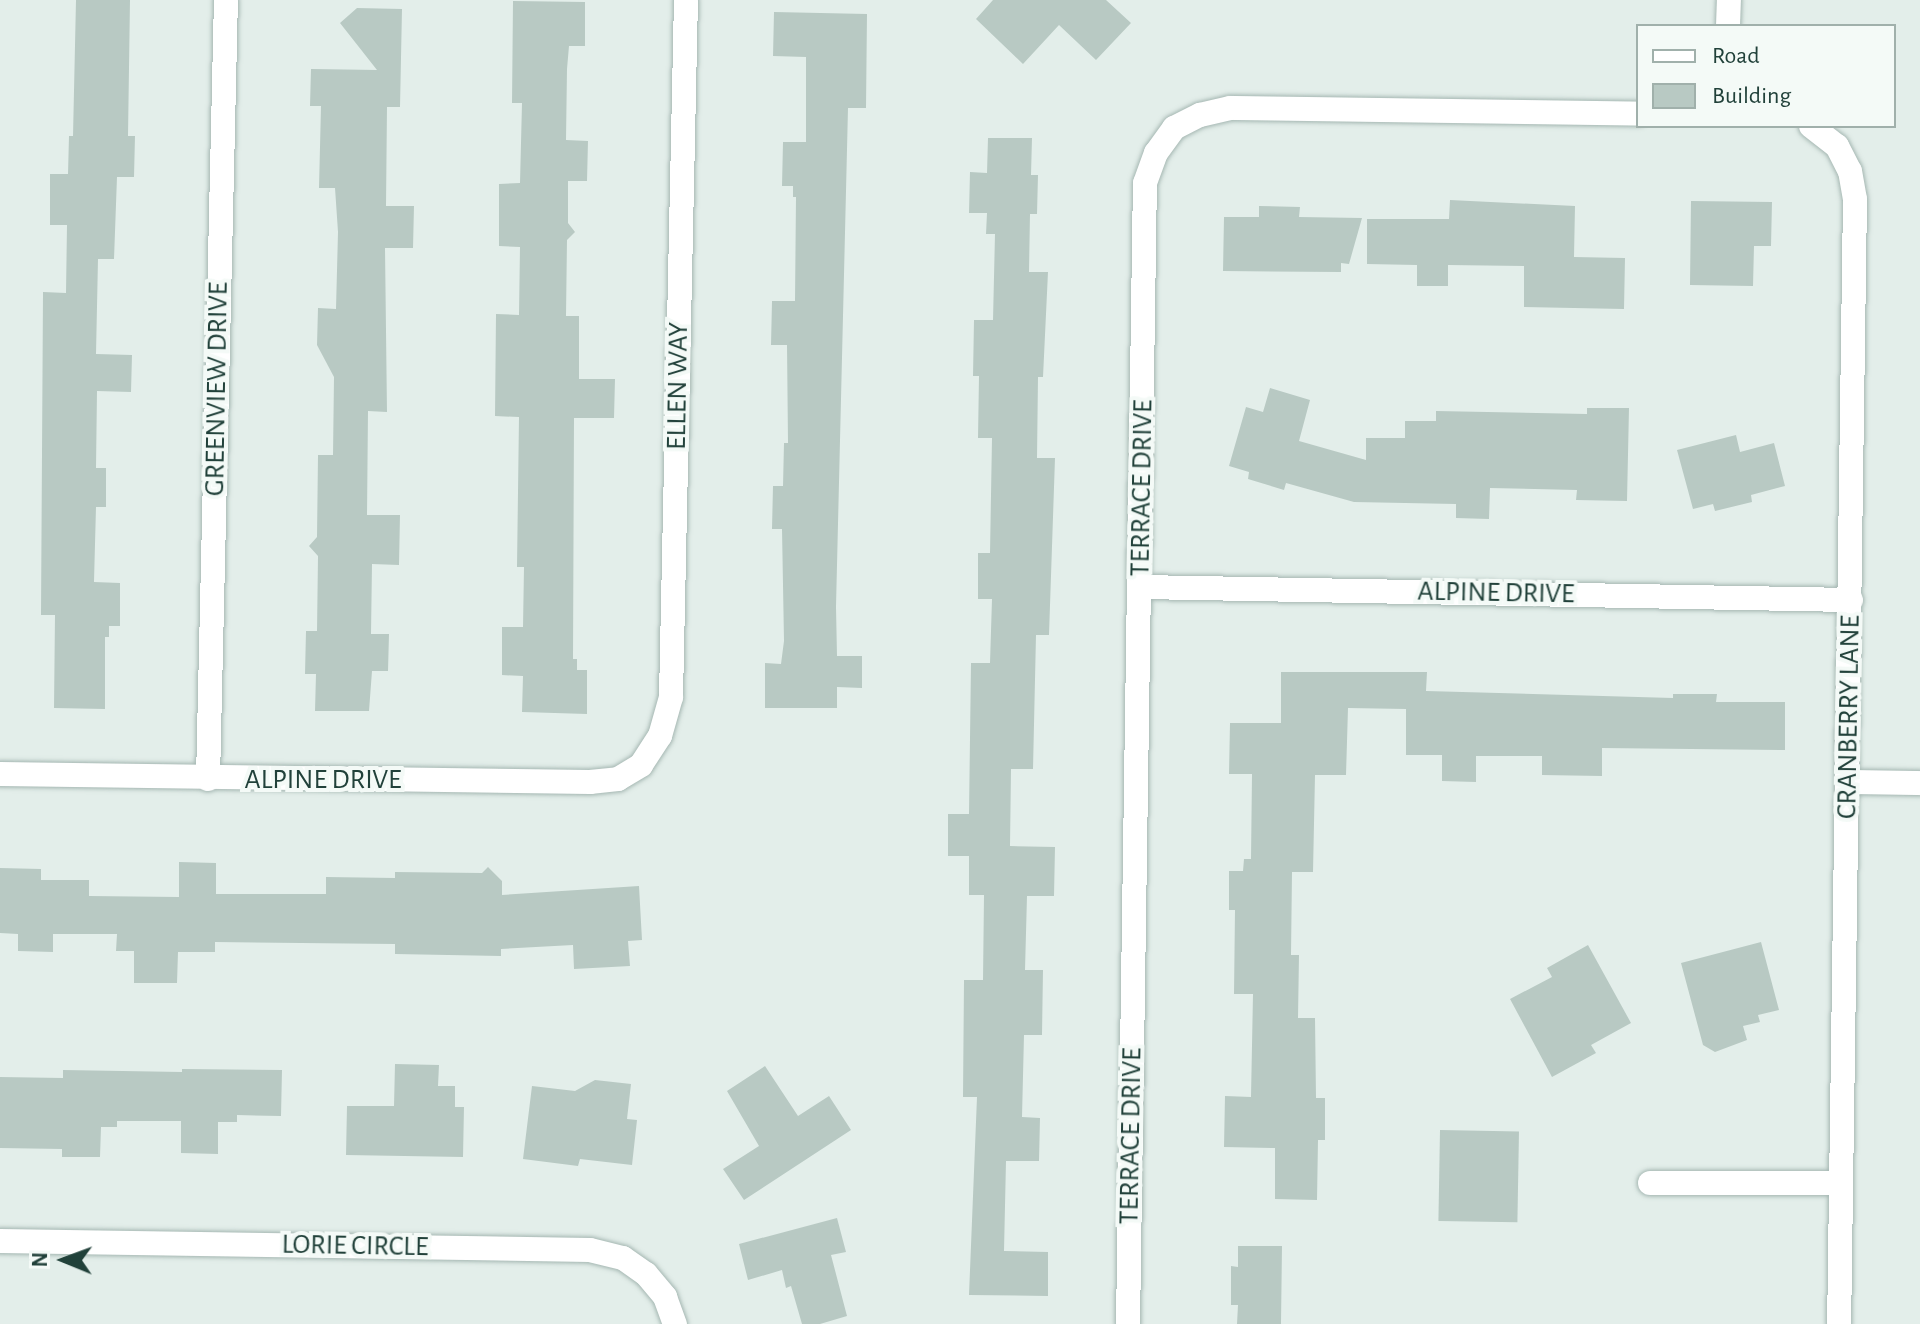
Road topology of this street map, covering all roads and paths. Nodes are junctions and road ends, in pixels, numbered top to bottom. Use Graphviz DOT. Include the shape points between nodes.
graph roads {
  1 [pos="226,0"];
  2 [pos="686,0"];
  3 [pos="1729,0"];
  4 [pos="1728,24"];
  5 [pos="1636,114"];
  6 [pos="1814,128"];
  7 [pos="1141,587"];
  8 [pos="1851,600"];
  9 [pos="641,765"];
  10 [pos="0,774"];
  11 [pos="208,779"];
  12 [pos="1848,782"];
  13 [pos="1920,783"];
  14 [pos="1650,1183"];
  15 [pos="1841,1183"];
  16 [pos="0,1241"];
  17 [pos="675,1324"];
  18 [pos="1128,1324"];
  19 [pos="1839,1324"];
  1 -- 11 [label="street, GREENVIEW DRIVE"];
  2 -- 9 [label="street, ELLEN WAY" via="671,697 660,736"];
  3 -- 4 [label="street"];
  5 -- 7 [label="street, TERRACE DRIVE" via="1230,108 1174,128 1156,153 1145,183"];
  6 -- 8 [label="street, CRANBERRY LANE" via="1837,146 1850,171 1855,199"];
  7 -- 8 [label="street, ALPINE DRIVE"];
  7 -- 18 [label="street, TERRACE DRIVE"];
  8 -- 12 [label="street, CRANBERRY LANE"];
  9 -- 11 [label="street, ALPINE DRIVE" via="618,779 590,782"];
  10 -- 11 [label="street, ALPINE DRIVE"];
  12 -- 13 [label="street"];
  12 -- 15 [label="street, CRANBERRY LANE"];
  14 -- 15 [label="street"];
  15 -- 19 [label="street, CRANBERRY LANE"];
  16 -- 17 [label="street, LORIE CIRCLE" via="590,1250 623,1258 646,1274 665,1297"];
}
